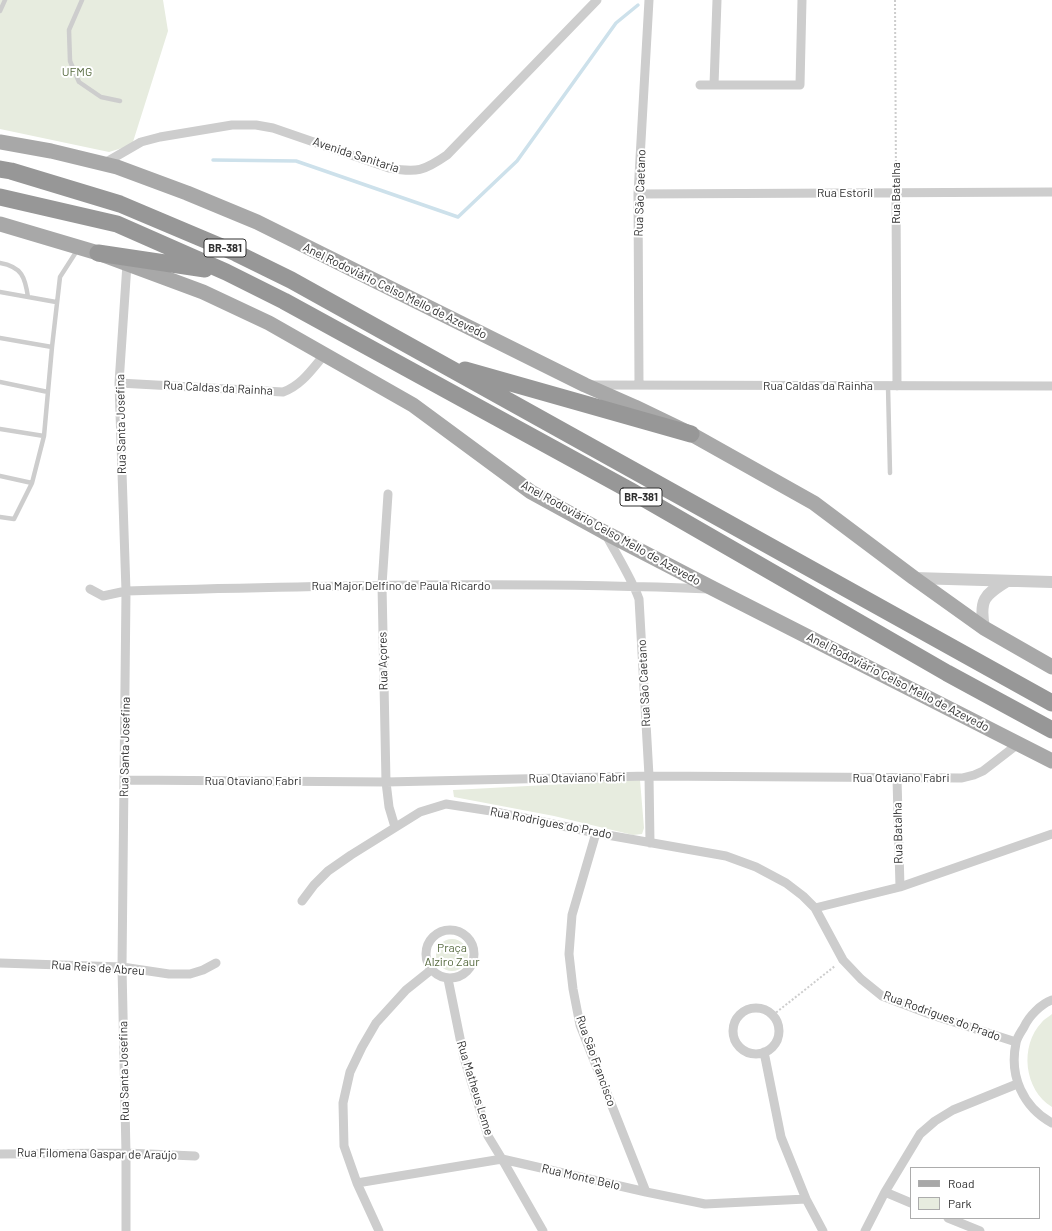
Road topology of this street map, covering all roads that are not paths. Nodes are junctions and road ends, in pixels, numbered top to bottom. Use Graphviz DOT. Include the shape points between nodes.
graph roads {
  1 [pos="5,0"];
  2 [pos="82,0"];
  3 [pos="597,0"];
  4 [pos="649,0"];
  5 [pos="718,0"];
  6 [pos="802,0"];
  7 [pos="0,11"];
  8 [pos="700,85"];
  9 [pos="714,85"];
  10 [pos="120,101"];
  11 [pos="0,142"];
  12 [pos="103,164"];
  13 [pos="0,169"];
  14 [pos="1052,192"];
  15 [pos="896,193"];
  16 [pos="638,194"];
  17 [pos="0,197"];
  18 [pos="0,224"];
  19 [pos="80,247"];
  20 [pos="98,253"];
  21 [pos="0,263"];
  22 [pos="127,264"];
  23 [pos="226,272"];
  24 [pos="0,292"];
  25 [pos="28,297"];
  26 [pos="56,302"];
  27 [pos="0,338"];
  28 [pos="52,347"];
  29 [pos="325,354"];
  30 [pos="436,361"];
  31 [pos="0,382"];
  32 [pos="119,383"];
  33 [pos="585,385"];
  34 [pos="639,385"];
  35 [pos="892,386"];
  36 [pos="1052,386"];
  37 [pos="48,392"];
  38 [pos="0,428"];
  39 [pos="691,434"];
  40 [pos="44,436"];
  41 [pos="890,473"];
  42 [pos="0,476"];
  43 [pos="32,483"];
  44 [pos="388,494"];
  45 [pos="0,516"];
  46 [pos="604,532"];
  47 [pos="914,578"];
  48 [pos="1007,581"];
  49 [pos="1052,582"];
  50 [pos="382,585"];
  51 [pos="634,586"];
  52 [pos="90,589"];
  53 [pos="714,589"];
  54 [pos="126,591"];
  55 [pos="984,628"];
  56 [pos="1052,667"];
  57 [pos="1052,703"];
  58 [pos="1052,730"];
  59 [pos="1018,744"];
  60 [pos="1052,761"];
  61 [pos="649,776"];
  62 [pos="897,779"];
  63 [pos="125,780"];
  64 [pos="386,782"];
  65 [pos="395,827"];
  66 [pos="596,833"];
  67 [pos="1052,834"];
  68 [pos="650,843"];
  69 [pos="900,887"];
  70 [pos="302,901"];
  71 [pos="815,908"];
  72 [pos="216,962"];
  73 [pos="0,963"];
  74 [pos="122,967"];
  75 [pos="431,970"];
  76 [pos="448,979"];
  77 [pos="1052,1000"];
  78 [pos="1016,1042"];
  79 [pos="764,1052"];
  80 [pos="1017,1084"];
  81 [pos="1052,1123"];
  82 [pos="126,1153"];
  83 [pos="0,1154"];
  84 [pos="194,1156"];
  85 [pos="502,1159"];
  86 [pos="357,1183"];
  87 [pos="646,1192"];
  88 [pos="885,1192"];
  89 [pos="806,1199"];
  90 [pos="910,1203"];
  91 [pos="950,1219"];
  92 [pos="126,1231"];
  93 [pos="379,1231"];
  94 [pos="543,1231"];
  95 [pos="823,1231"];
  96 [pos="865,1231"];
  97 [pos="980,1231"];
  1 -- 7 [label="lane"];
  2 -- 10 [label="lane" via="69,30 70,61 78,82 100,97"];
  3 -- 12 [label="street, Avenida Sanitaria" via="447,155 421,171 408,172 390,168 273,128 232,124 141,142"];
  4 -- 16 [label="street, Rua São Caetano"];
  5 -- 9 [label="street"];
  6 -- 9 [label="street" via="800,85"];
  8 -- 9 [label="street"];
  11 -- 12 [label="main road, Anel Rodoviário Celso Mello de Azevedo"];
  12 -- 33 [label="main road, Anel Rodoviário Celso Mello de Azevedo" via="188,193 257,222"];
  13 -- 30 [label="highway, BR-381" via="120,204 236,253 291,280"];
  14 -- 15 [label="street, Rua Estoril"];
  15 -- 16 [label="street, Rua Estoril"];
  15 -- 35 [label="street, Rua Batalha"];
  16 -- 34 [label="street, Rua São Caetano"];
  17 -- 23 [label="highway, BR-381" via="118,224"];
  18 -- 19 [label="main road, Anel Rodoviário Celso Mello de Azevedo"];
  19 -- 20 [label="main road, Anel Rodoviário Celso Mello de Azevedo"];
  19 -- 26 [label="lane" via="60,277"];
  20 -- 22 [label="main road, Anel Rodoviário Celso Mello de Azevedo"];
  20 -- 23 [label="highway"];
  21 -- 25 [label="lane" via="11,265 20,272 25,280"];
  22 -- 29 [label="main road, Anel Rodoviário Celso Mello de Azevedo" via="269,323"];
  22 -- 32 [label="street, Rua Santa Josefina"];
  23 -- 58 [label="highway, BR-381" via="284,301 631,492 940,669"];
  24 -- 25 [label="lane"];
  25 -- 26 [label="lane"];
  26 -- 28 [label="lane"];
  27 -- 28 [label="lane"];
  28 -- 37 [label="lane"];
  29 -- 32 [label="street, Rua Caldas da Rainha" via="302,381 283,392"];
  29 -- 46 [label="main road, Anel Rodoviário Celso Mello de Azevedo" via="413,405 531,492"];
  30 -- 39 [label="highway"];
  30 -- 57 [label="highway, BR-381"];
  31 -- 37 [label="lane"];
  32 -- 54 [label="street, Rua Santa Josefina"];
  33 -- 34 [label="street, Rua Caldas da Rainha"];
  33 -- 39 [label="main road, Anel Rodoviário Celso Mello de Azevedo"];
  34 -- 35 [label="street, Rua Caldas da Rainha"];
  35 -- 36 [label="street, Rua Caldas da Rainha"];
  35 -- 41 [label="lane"];
  37 -- 40 [label="lane"];
  38 -- 40 [label="lane"];
  39 -- 47 [label="main road, Anel Rodoviário Celso Mello de Azevedo" via="814,503"];
  40 -- 43 [label="lane"];
  42 -- 43 [label="lane"];
  43 -- 45 [label="lane" via="14,519"];
  44 -- 50 [label="street, Rua Açores"];
  46 -- 51 [label="street, Rua São Caetano"];
  46 -- 53 [label="main road, Anel Rodoviário Celso Mello de Azevedo"];
  47 -- 48 [label="street"];
  47 -- 55 [label="main road, Anel Rodoviário Celso Mello de Azevedo"];
  48 -- 49 [label="street"];
  48 -- 55 [label="street" via="993,589 984,600"];
  50 -- 51 [label="street, Rua Major Delfino de Paula Ricardo"];
  50 -- 54 [label="street, Rua Major Delfino de Paula Ricardo"];
  50 -- 64 [label="street, Rua Açores"];
  51 -- 53 [label="street, Rua Major Delfino de Paula Ricardo"];
  51 -- 61 [label="street, Rua São Caetano" via="639,599"];
  52 -- 54 [label="street, Rua Major Delfino de Paula Ricardo" via="103,596"];
  53 -- 59 [label="main road, Anel Rodoviário Celso Mello de Azevedo"];
  54 -- 63 [label="street, Rua Santa Josefina"];
  55 -- 56 [label="main road, Anel Rodoviário Celso Mello de Azevedo"];
  59 -- 60 [label="main road, Anel Rodoviário Celso Mello de Azevedo"];
  59 -- 62 [label="street, Rua Otaviano Fabri" via="974,776"];
  61 -- 62 [label="street, Rua Otaviano Fabri"];
  61 -- 64 [label="street, Rua Otaviano Fabri"];
  61 -- 68 [label="street, Rua São Caetano"];
  62 -- 69 [label="street, Rua Batalha"];
  63 -- 64 [label="street, Rua Otaviano Fabri"];
  63 -- 74 [label="street, Rua Santa Josefina"];
  64 -- 65 [label="street, Rua Açores" via="388,807"];
  65 -- 66 [label="street, Rua Rodrigues do Prado" via="420,812 446,804"];
  65 -- 70 [label="street, Rua Rodrigues do Prado" via="328,871 314,884"];
  66 -- 68 [label="street, Rua Rodrigues do Prado"];
  66 -- 87 [label="street, Rua São Francisco" via="572,915 569,954 573,989 580,1025"];
  67 -- 69 [label="street"];
  68 -- 71 [label="street, Rua Rodrigues do Prado" via="726,856 756,867 786,883"];
  69 -- 71 [label="street"];
  71 -- 78 [label="street, Rua Rodrigues do Prado" via="843,960 860,979 882,996"];
  72 -- 74 [label="street, Rua Reis de Abreu" via="190,974 169,974"];
  73 -- 74 [label="street, Rua Reis de Abreu"];
  74 -- 82 [label="street, Rua Santa Josefina"];
  75 -- 76 [label="street"];
  75 -- 76 [label="street" via="427,962 428,943 442,931 452,930 461,933 469,939 473,947 472,966 457,978"];
  75 -- 86 [label="street" via="406,990 376,1023 350,1072 343,1103 344,1146"];
  76 -- 85 [label="street, Rua Matheus Leme" via="464,1058 478,1107 488,1136"];
  77 -- 78 [label="street" via="1028,1019"];
  78 -- 80 [label="street" via="1013,1063"];
  79 -- 79 [label="street" via="775,1043 779,1029 777,1022 767,1010 750,1008 740,1014 734,1025 735,1041 747,1052"];
  79 -- 89 [label="street" via="781,1137"];
  80 -- 81 [label="street" via="1030,1107"];
  80 -- 88 [label="street" via="953,1110 920,1134"];
  82 -- 83 [label="street, Rua Filomena Gaspar de Araújo"];
  82 -- 84 [label="street, Rua Filomena Gaspar de Araújo"];
  82 -- 92 [label="street, Rua Santa Josefina"];
  85 -- 86 [label="street, Rua Monte Belo"];
  85 -- 87 [label="street, Rua Monte Belo"];
  85 -- 94 [label="street, Rua Matheus Leme"];
  86 -- 93 [label="street"];
  87 -- 89 [label="street, Rua Monte Belo" via="705,1204"];
  88 -- 90 [label="street"];
  88 -- 96 [label="street"];
  89 -- 95 [label="street"];
  91 -- 97 [label="street"];
}
